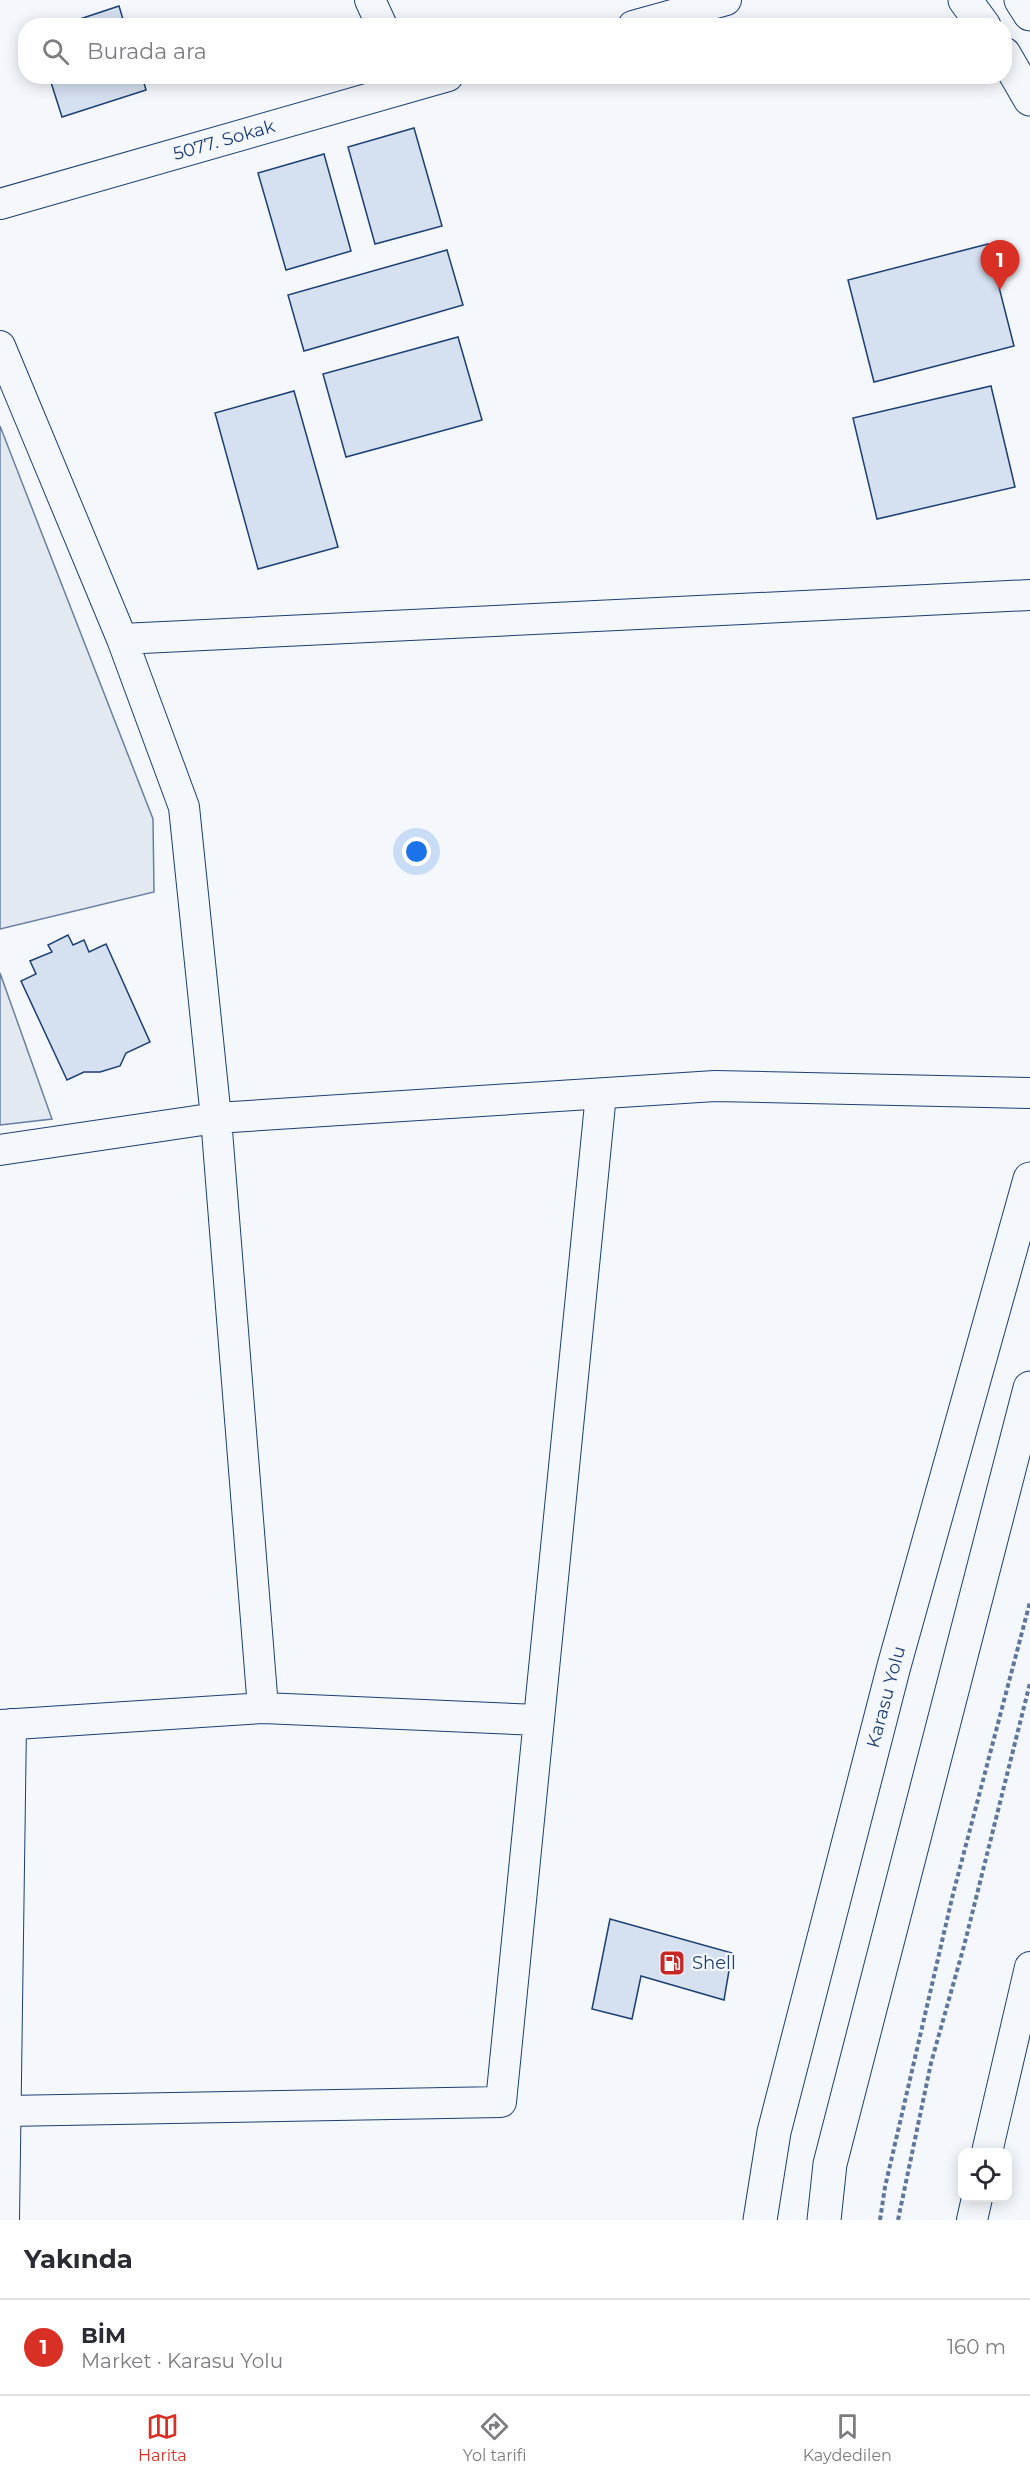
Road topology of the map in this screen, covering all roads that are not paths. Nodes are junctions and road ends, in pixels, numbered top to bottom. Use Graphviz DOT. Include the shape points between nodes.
graph roads {
  1 [pos="370,0"];
  2 [pos="726,0"];
  3 [pos="965,0"];
  4 [pos="1021,0"];
  5 [pos="1030,14"];
  6 [pos="378,18"];
  7 [pos="662,18"];
  8 [pos="978,18"];
  9 [pos="1012,67"];
  10 [pos="400,84"];
  11 [pos="1030,99"];
  12 [pos="0,204"];
  13 [pos="0,346"];
  14 [pos="1030,595"];
  15 [pos="122,639"];
  16 [pos="601,1094"];
  17 [pos="1030,1094"];
  18 [pos="216,1118"];
  19 [pos="0,1150"];
  20 [pos="1030,1179"];
  21 [pos="1030,1388"];
  22 [pos="263,1708"];
  23 [pos="539,1720"];
  24 [pos="5,1724"];
  25 [pos="1030,1967"];
  26 [pos="4,1983"];
  27 [pos="6,2111"];
  28 [pos="988,2148"];
  29 [pos="976,2202"];
  30 [pos="4,2220"];
  31 [pos="760,2220"];
  32 [pos="824,2220"];
  33 [pos="972,2220"];
  1 -- 6 [label="street"];
  2 -- 7 [label="street"];
  3 -- 8 [label="highway"];
  4 -- 5 [label="highway"];
  9 -- 11 [label="highway"];
  10 -- 12 [label="street, 5077. Sokak"];
  13 -- 15 [label="street"];
  14 -- 15 [label="street"];
  15 -- 18 [label="street" via="184,807"];
  16 -- 17 [label="street" via="715,1086"];
  16 -- 18 [label="street"];
  16 -- 23 [label="street"];
  18 -- 19 [label="street"];
  18 -- 22 [label="street"];
  20 -- 31 [label="highway, Karasu Yolu" via="894,1666 774,2132"];
  21 -- 32 [label="highway" via="830,2164"];
  22 -- 23 [label="street"];
  22 -- 24 [label="street"];
  23 -- 27 [label="street" via="501,2102"];
  24 -- 26 [label="street"];
  25 -- 28 [label="street"];
  26 -- 27 [label="street"];
  27 -- 30 [label="street"];
  29 -- 33 [label="street"];
}
